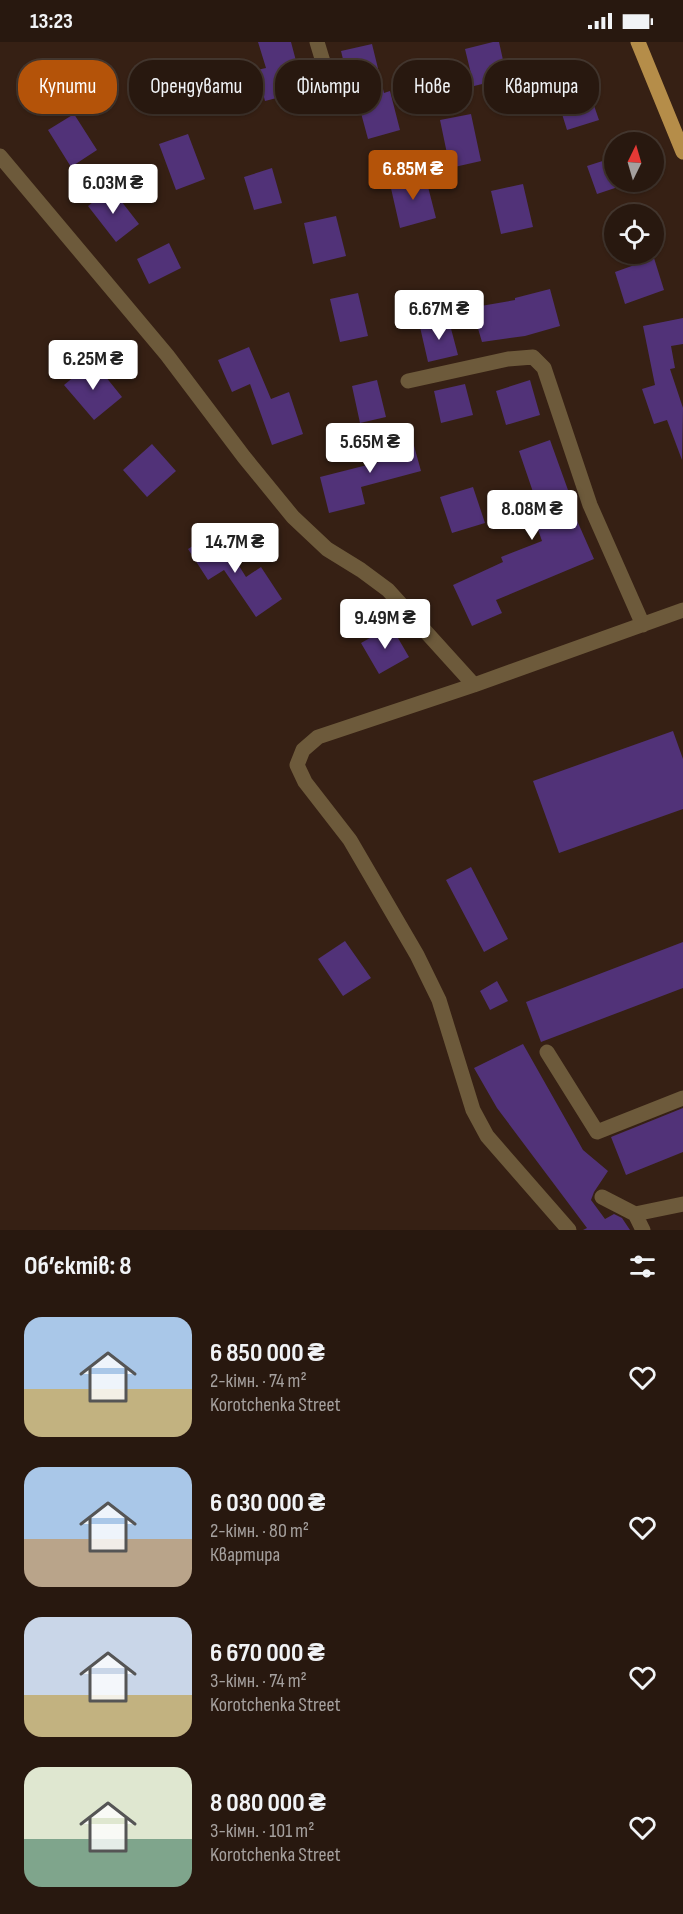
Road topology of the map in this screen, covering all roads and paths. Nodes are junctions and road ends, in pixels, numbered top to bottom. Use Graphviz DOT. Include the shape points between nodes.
graph roads {
  1 [pos="317,42"];
  2 [pos="638,42"];
  3 [pos="322,60"];
  4 [pos="683,152"];
  5 [pos="0,156"];
  6 [pos="408,381"];
  7 [pos="683,610"];
  8 [pos="643,625"];
  9 [pos="474,685"];
  10 [pos="547,1052"];
  11 [pos="683,1098"];
  12 [pos="602,1197"];
  13 [pos="683,1204"];
  14 [pos="635,1214"];
  15 [pos="569,1230"];
  16 [pos="643,1230"];
  1 -- 3 [label="street"];
  2 -- 4 [label="main road"];
  5 -- 9 [label="street" via="167,355 293,517 327,549 388,590"];
  6 -- 8 [label="street" via="508,359 533,357 544,368 590,506"];
  7 -- 8 [label="street"];
  8 -- 9 [label="street"];
  9 -- 15 [label="street" via="318,737 303,750 297,765 305,782 350,840 417,955 439,1000 473,1110 487,1136"];
  10 -- 11 [label="street" via="597,1132"];
  12 -- 14 [label="street"];
  13 -- 14 [label="street"];
  14 -- 16 [label="street"];
}
